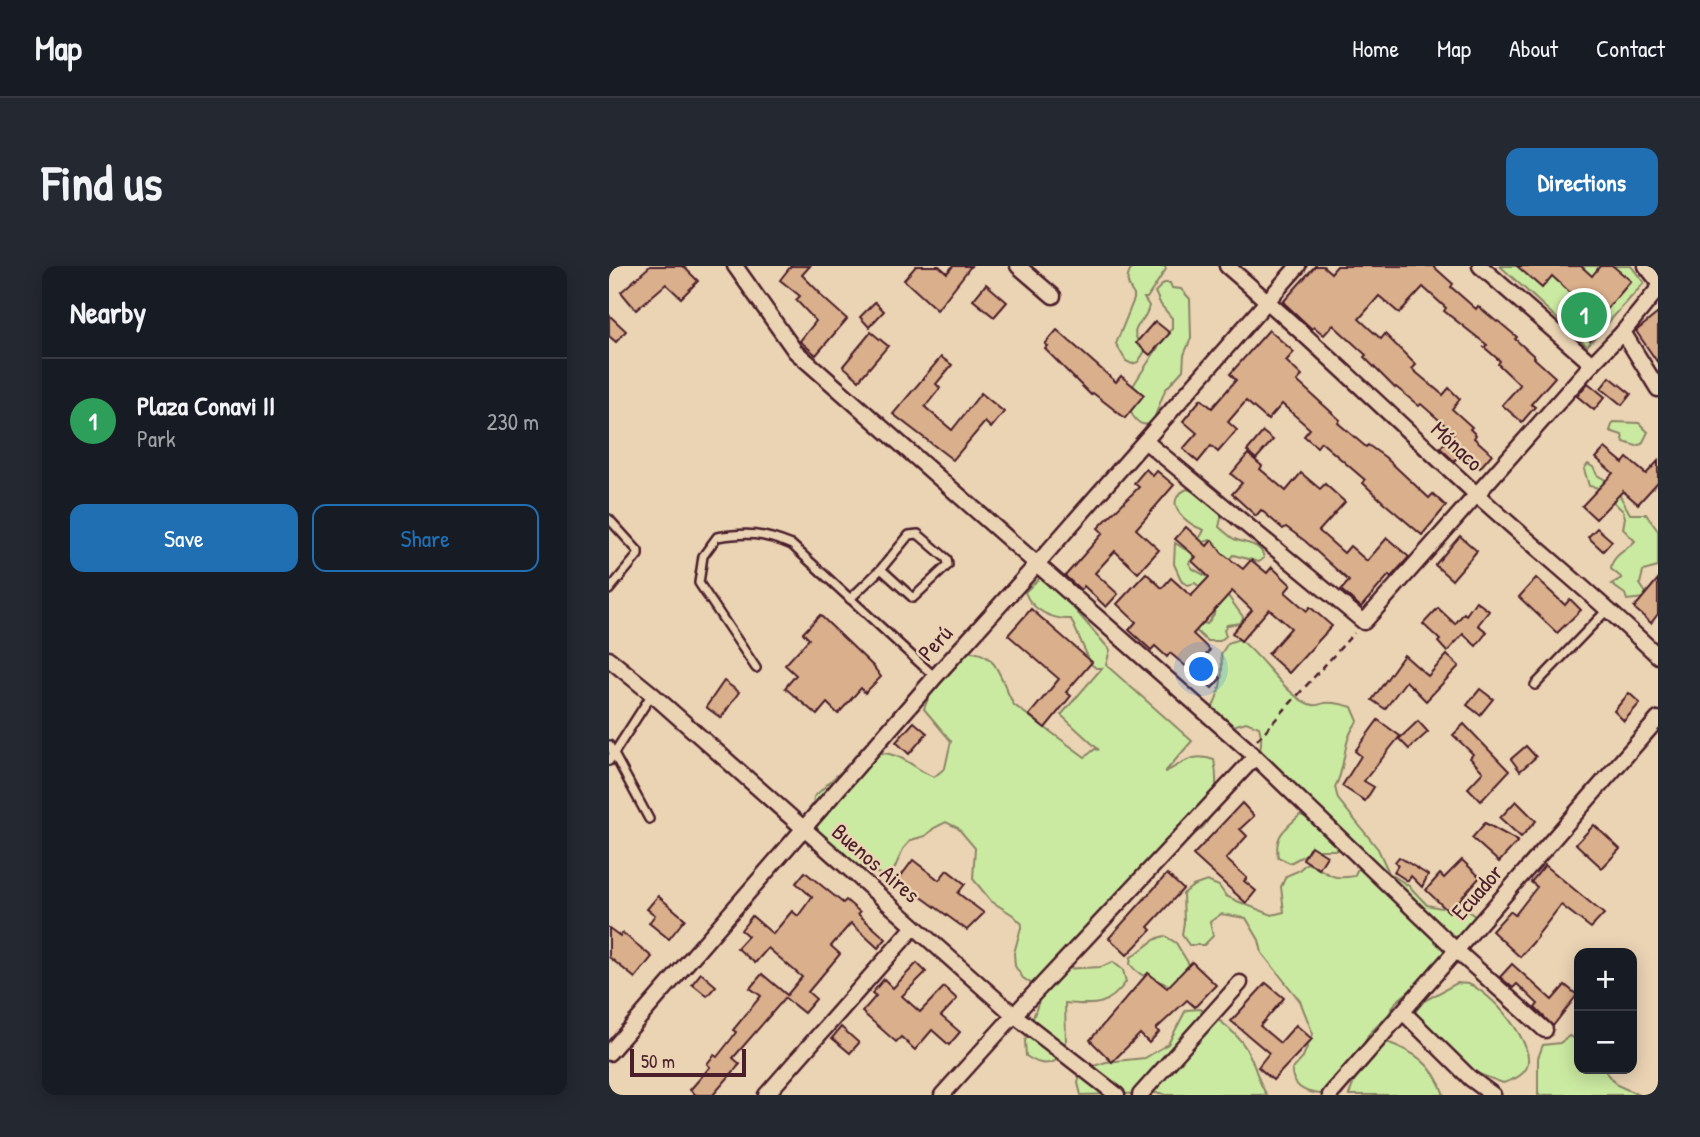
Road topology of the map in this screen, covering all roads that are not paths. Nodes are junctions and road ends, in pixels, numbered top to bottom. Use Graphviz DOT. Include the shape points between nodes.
graph roads {
  1 [pos="735,266"];
  2 [pos="1018,266"];
  3 [pos="1227,266"];
  4 [pos="1298,266"];
  5 [pos="1480,266"];
  6 [pos="1646,266"];
  7 [pos="1658,281"];
  8 [pos="1658,289"];
  9 [pos="1053,296"];
  10 [pos="1268,301"];
  11 [pos="1623,332"];
  12 [pos="1592,364"];
  13 [pos="1658,388"];
  14 [pos="1145,441"];
  15 [pos="1477,495"];
  16 [pos="609,519"];
  17 [pos="1037,564"];
  18 [pos="881,569"];
  19 [pos="609,590"];
  20 [pos="850,598"];
  21 [pos="1609,608"];
  22 [pos="1658,656"];
  23 [pos="609,660"];
  24 [pos="756,668"];
  25 [pos="935,677"];
  26 [pos="1535,685"];
  27 [pos="652,694"];
  28 [pos="1658,719"];
  29 [pos="609,745"];
  30 [pos="1252,754"];
  31 [pos="611,758"];
  32 [pos="649,819"];
  33 [pos="803,830"];
  34 [pos="914,927"];
  35 [pos="1457,951"];
  36 [pos="1240,983"];
  37 [pos="1403,1012"];
  38 [pos="1014,1015"];
  39 [pos="1545,1030"];
  40 [pos="609,1054"];
  41 [pos="767,1095"];
  42 [pos="942,1095"];
  43 [pos="1117,1095"];
  44 [pos="1140,1095"];
  45 [pos="1330,1095"];
  46 [pos="1493,1095"];
  1 -- 17 [label="street" via="795,351"];
  2 -- 9 [label="street"];
  3 -- 10 [label="street, Mónaco"];
  4 -- 10 [label="street, Perú"];
  5 -- 12 [label="street"];
  6 -- 7 [label="street"];
  8 -- 11 [label="street"];
  10 -- 14 [label="street, Perú"];
  10 -- 15 [label="street, Mónaco"];
  11 -- 12 [label="street"];
  11 -- 13 [label="street"];
  12 -- 15 [label="street"];
  14 -- 15 [label="street" via="1364,622"];
  14 -- 17 [label="street, Perú"];
  15 -- 21 [label="street, Mónaco"];
  16 -- 19 [label="lane" via="638,551"];
  17 -- 25 [label="street, Perú"];
  17 -- 30 [label="street"];
  18 -- 18 [label="lane" via="909,535 918,534 948,565 913,598"];
  18 -- 20 [label="lane"];
  20 -- 24 [label="lane" via="792,545 768,535 717,537 703,556 699,583"];
  20 -- 25 [label="lane"];
  21 -- 22 [label="street, Mónaco"];
  21 -- 26 [label="lane"];
  23 -- 27 [label="street, Buenos Aires"];
  25 -- 33 [label="street, Perú"];
  27 -- 31 [label="lane"];
  27 -- 33 [label="street, Buenos Aires"];
  28 -- 35 [label="street, Ecuador"];
  29 -- 31 [label="lane"];
  30 -- 35 [label="street"];
  30 -- 38 [label="street"];
  31 -- 32 [label="lane"];
  33 -- 34 [label="street, Buenos Aires"];
  33 -- 40 [label="street, Perú"];
  34 -- 38 [label="street, Buenos Aires"];
  34 -- 41 [label="street"];
  35 -- 37 [label="street, Ecuador"];
  35 -- 39 [label="street"];
  36 -- 44 [label="street"];
  37 -- 45 [label="street, Ecuador"];
  37 -- 46 [label="street"];
  38 -- 42 [label="street"];
  38 -- 43 [label="street, Buenos Aires"];
}
